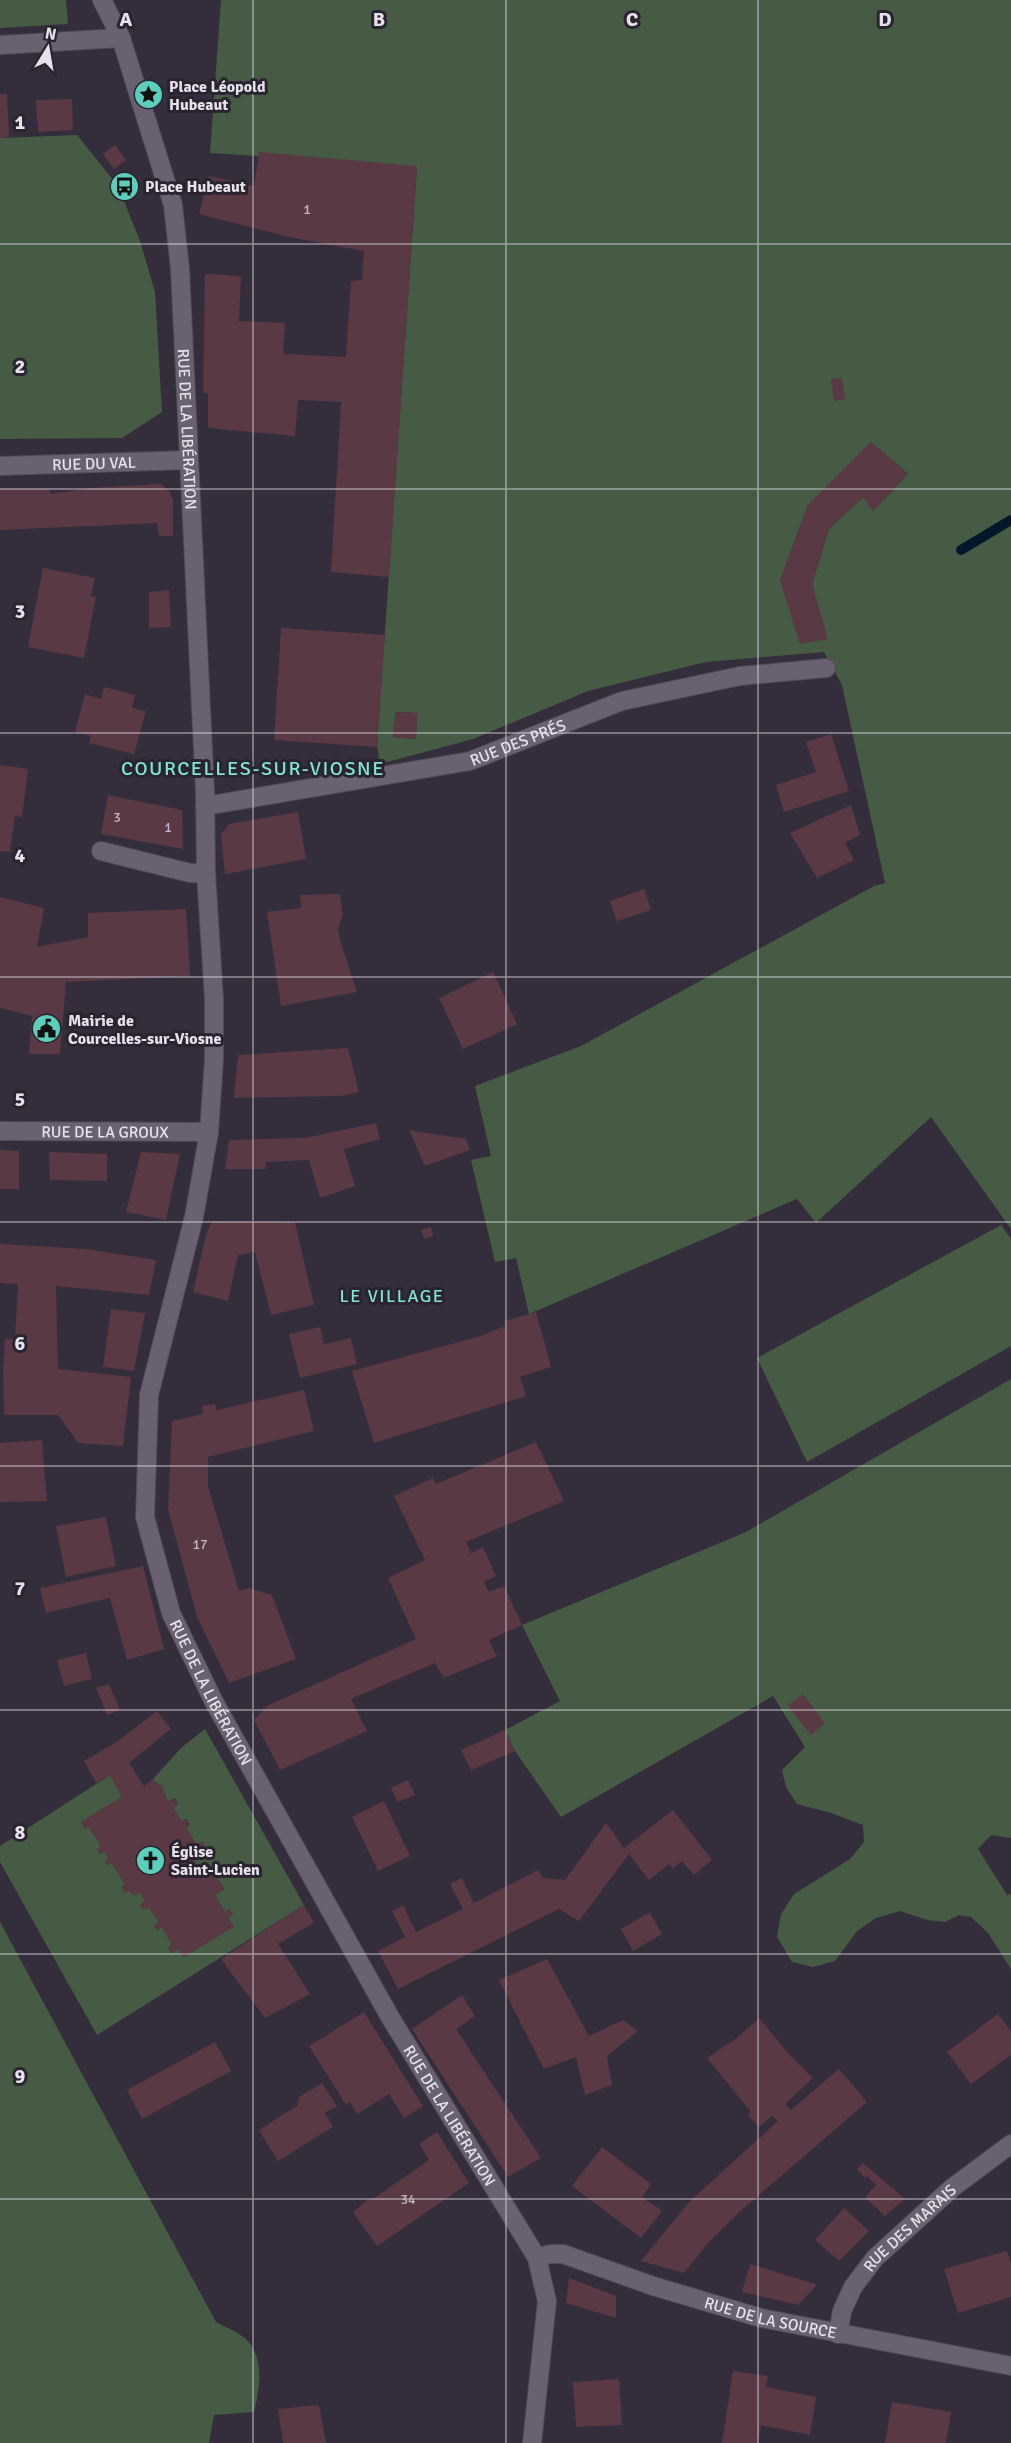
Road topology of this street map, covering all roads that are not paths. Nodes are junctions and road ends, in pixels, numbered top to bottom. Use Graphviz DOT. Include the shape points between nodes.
graph roads {
  1 [pos="102,0"];
  2 [pos="121,38"];
  3 [pos="0,45"];
  4 [pos="189,460"];
  5 [pos="0,466"];
  6 [pos="826,668"];
  7 [pos="205,806"];
  8 [pos="101,851"];
  9 [pos="206,873"];
  10 [pos="0,1131"];
  11 [pos="209,1132"];
  12 [pos="1011,2144"];
  13 [pos="537,2258"];
  14 [pos="838,2334"];
  15 [pos="1011,2366"];
  16 [pos="532,2443"];
  1 -- 2 [label="street, RUE DE LA LIBÉRATION"];
  2 -- 3 [label="street"];
  2 -- 4 [label="street, RUE DE LA LIBÉRATION" via="173,205"];
  4 -- 5 [label="street, RUE DU VAL"];
  4 -- 7 [label="street, RUE DE LA LIBÉRATION"];
  6 -- 7 [label="street, RUE DES PRÉS" via="740,676 622,701 470,761"];
  7 -- 9 [label="street, RUE DE LA LIBÉRATION"];
  8 -- 9 [label="street" via="190,873"];
  9 -- 11 [label="street, RUE DE LA LIBÉRATION" via="214,999"];
  10 -- 11 [label="street, RUE DE LA GROUX"];
  11 -- 13 [label="street, RUE DE LA LIBÉRATION" via="194,1217 149,1395 145,1517 171,1613 214,1702 330,1913"];
  12 -- 14 [label="street, RUE DES MARAIS" via="952,2188 875,2258 853,2287 842,2311"];
  13 -- 14 [label="street, RUE DE LA SOURCE" via="563,2254 717,2306"];
  13 -- 16 [label="street, RUE DE LA LIBÉRATION" via="547,2301"];
  14 -- 15 [label="street, RUE DE LA SOURCE"];
}
